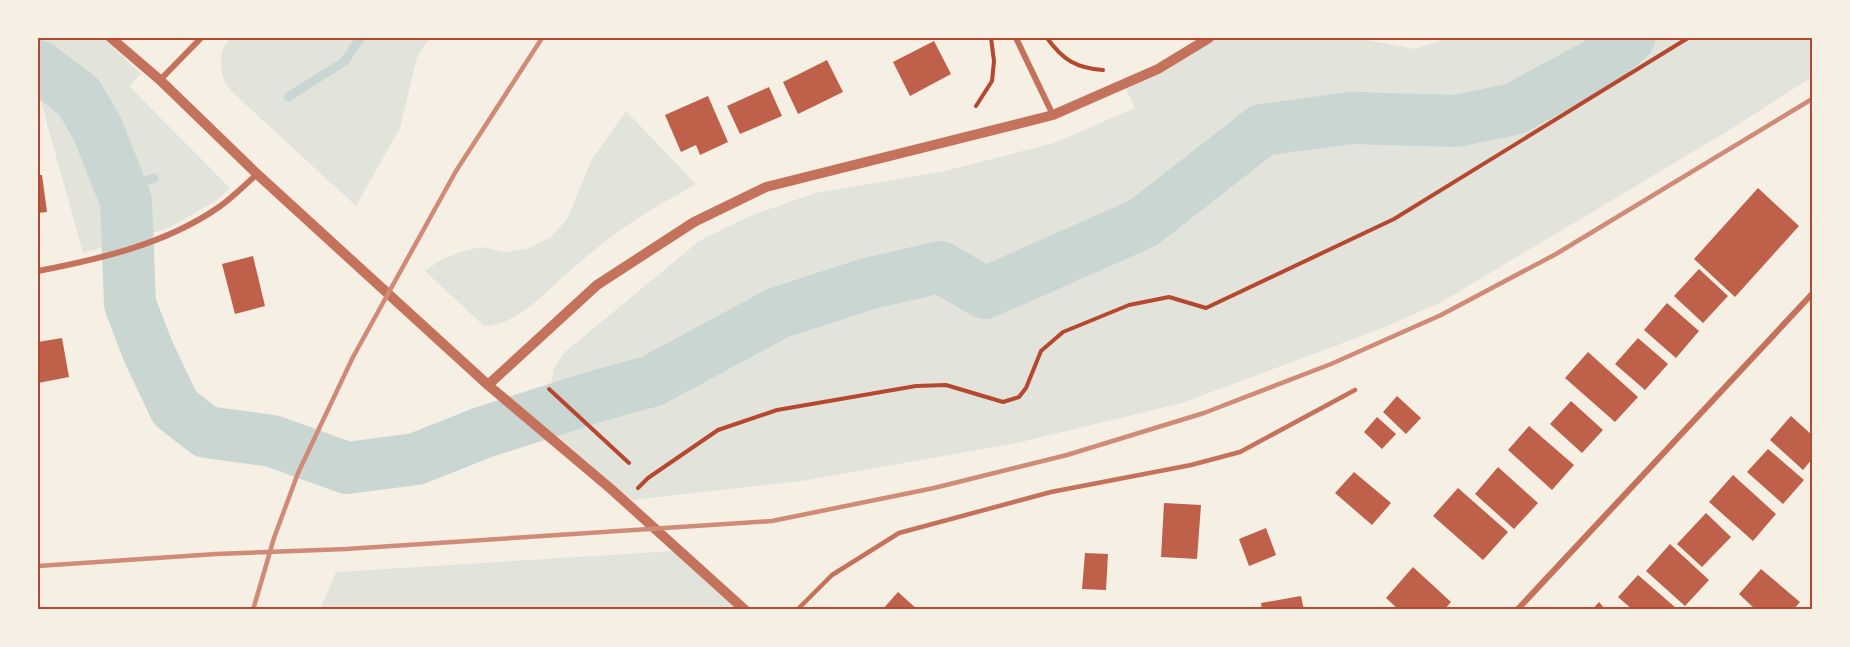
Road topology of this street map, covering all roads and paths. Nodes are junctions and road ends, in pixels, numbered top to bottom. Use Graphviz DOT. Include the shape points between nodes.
graph roads {
  1 [pos="111,38"];
  2 [pos="201,38"];
  3 [pos="991,38"];
  4 [pos="1016,38"];
  5 [pos="1047,38"];
  6 [pos="1209,38"];
  7 [pos="1688,38"];
  8 [pos="1104,70"];
  9 [pos="160,80"];
  10 [pos="976,106"];
  11 [pos="1053,116"];
  12 [pos="257,174"];
  13 [pos="38,271"];
  14 [pos="1812,294"];
  15 [pos="488,385"];
  16 [pos="549,389"];
  17 [pos="1355,390"];
  18 [pos="629,463"];
  19 [pos="625,502"];
  20 [pos="745,609"];
  21 [pos="797,609"];
  22 [pos="1517,609"];
  1 -- 9 [label="street"];
  2 -- 9 [label="street"];
  3 -- 10 [label="path" via="992,81"];
  4 -- 11 [label="street"];
  5 -- 8 [label="path" via="1071,61 1084,68"];
  6 -- 11 [label="street" via="1158,69"];
  7 -- 19 [label="path" via="1394,219 1312,259 1206,308 1168,297 1129,305 1063,332 1041,351 1019,397 1003,402 946,385 916,386 777,410 718,430 648,478"];
  9 -- 12 [label="street"];
  11 -- 15 [label="street" via="766,187 694,222 597,285"];
  12 -- 13 [label="street" via="219,207 168,237"];
  12 -- 15 [label="street"];
  14 -- 22 [label="street"];
  15 -- 19 [label="street"];
  16 -- 18 [label="path"];
  17 -- 21 [label="lane" via="1240,452 1051,492 899,533 832,575"];
  19 -- 20 [label="street"];
}
